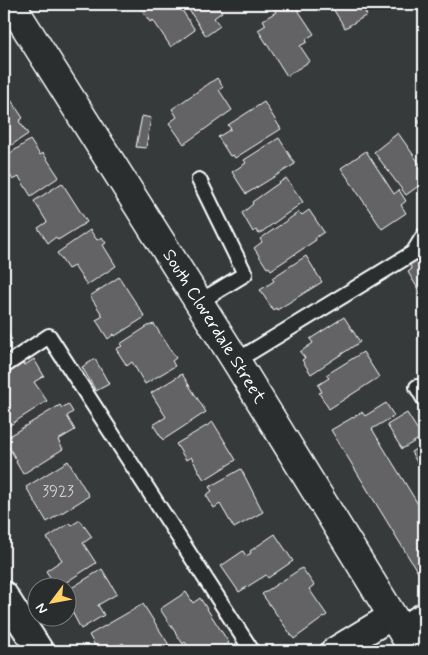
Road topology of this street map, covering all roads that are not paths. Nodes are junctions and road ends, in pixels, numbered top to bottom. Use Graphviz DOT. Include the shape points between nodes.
graph roads {
  1 [pos="11,7"];
  2 [pos="199,180"];
  3 [pos="424,236"];
  4 [pos="199,302"];
  5 [pos="236,362"];
  6 [pos="4,366"];
  7 [pos="4,595"];
  8 [pos="424,616"];
  9 [pos="402,632"];
  10 [pos="40,651"];
  11 [pos="252,651"];
  12 [pos="334,651"];
  1 -- 4 [label="street, South Cloverdale Street"];
  2 -- 4 [label="lane" via="245,274"];
  3 -- 5 [label="lane" via="413,253"];
  4 -- 5 [label="street, South Cloverdale Street"];
  5 -- 9 [label="street, South Cloverdale Street"];
  6 -- 11 [label="lane" via="49,336"];
  7 -- 10 [label="street"];
  8 -- 9 [label="street"];
  9 -- 12 [label="street"];
}
